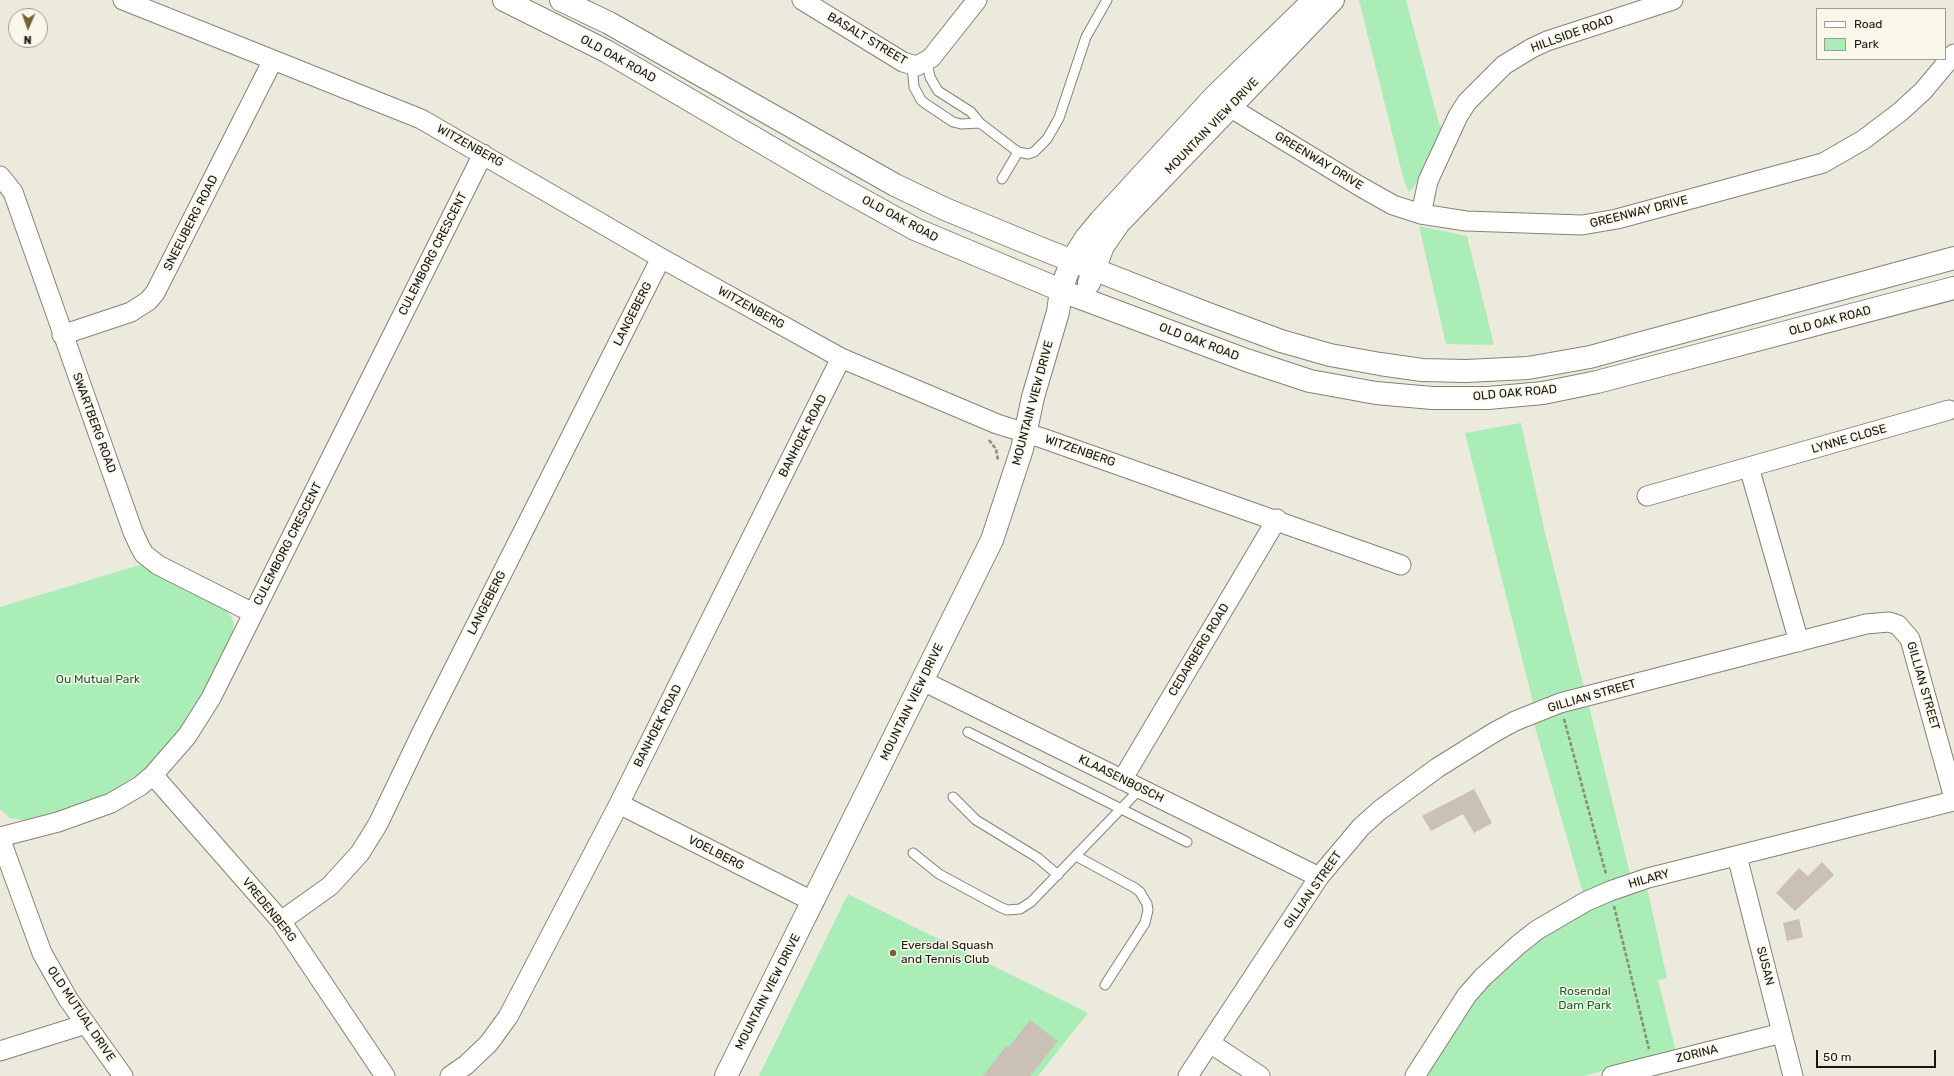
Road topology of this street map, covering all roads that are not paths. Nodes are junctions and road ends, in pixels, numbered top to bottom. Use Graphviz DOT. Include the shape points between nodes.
graph roads {
  1 [pos="123,0"];
  2 [pos="504,0"];
  3 [pos="561,0"];
  4 [pos="802,0"];
  5 [pos="977,0"];
  6 [pos="1108,0"];
  7 [pos="1314,0"];
  8 [pos="1333,0"];
  9 [pos="1672,0"];
  10 [pos="1954,54"];
  11 [pos="273,60"];
  12 [pos="919,64"];
  13 [pos="1222,103"];
  14 [pos="980,123"];
  15 [pos="1018,152"];
  16 [pos="483,154"];
  17 [pos="0,176"];
  18 [pos="1002,179"];
  19 [pos="1421,214"];
  20 [pos="661,258"];
  21 [pos="1954,258"];
  22 [pos="1072,260"];
  23 [pos="1095,270"];
  24 [pos="1954,288"];
  25 [pos="1060,290"];
  26 [pos="1083,299"];
  27 [pos="1058,312"];
  28 [pos="62,335"];
  29 [pos="842,358"];
  30 [pos="1949,410"];
  31 [pos="1025,433"];
  32 [pos="1749,467"];
  33 [pos="1646,496"];
  34 [pos="1277,519"];
  35 [pos="1401,565"];
  36 [pos="253,613"];
  37 [pos="1799,642"];
  38 [pos="923,681"];
  39 [pos="968,732"];
  40 [pos="153,775"];
  41 [pos="1122,780"];
  42 [pos="1140,789"];
  43 [pos="953,797"];
  44 [pos="1954,800"];
  45 [pos="619,804"];
  46 [pos="1122,810"];
  47 [pos="0,837"];
  48 [pos="1187,842"];
  49 [pos="913,853"];
  50 [pos="1076,856"];
  51 [pos="1736,856"];
  52 [pos="1058,875"];
  53 [pos="1319,877"];
  54 [pos="814,902"];
  55 [pos="280,921"];
  56 [pos="1105,985"];
  57 [pos="86,1024"];
  58 [pos="1782,1033"];
  59 [pos="1210,1042"];
  60 [pos="0,1051"];
  61 [pos="123,1076"];
  62 [pos="385,1076"];
  63 [pos="450,1076"];
  64 [pos="726,1076"];
  65 [pos="1188,1076"];
  66 [pos="1260,1076"];
  67 [pos="1415,1076"];
  68 [pos="1612,1076"];
  69 [pos="1793,1076"];
  1 -- 11 [label="street, WITZENBERG"];
  2 -- 25 [label="main road, OLD OAK ROAD" via="606,51 915,229"];
  3 -- 22 [label="main road, OLD OAK ROAD" via="609,23 895,186 973,222"];
  4 -- 12 [label="street, BASALT STREET" via="903,62"];
  5 -- 12 [label="street"];
  6 -- 15 [label="lane" via="1086,37 1059,118 1047,139 1034,152"];
  7 -- 13 [label="main road, MOUNTAIN VIEW DRIVE"];
  8 -- 13 [label="main road, MOUNTAIN VIEW DRIVE"];
  9 -- 19 [label="street, HILLSIDE ROAD" via="1547,41 1504,65 1475,93 1458,116 1428,181"];
  10 -- 19 [label="street, GREENWAY DRIVE" via="1923,91 1900,112 1864,140 1823,163 1595,224 1466,221"];
  11 -- 16 [label="street, WITZENBERG" via="421,119"];
  11 -- 28 [label="street, SNEEUBERG ROAD" via="155,293 131,312"];
  12 -- 14 [label="lane" via="938,91 971,112"];
  12 -- 14 [label="lane" via="914,87 921,100 953,122"];
  13 -- 19 [label="street, GREENWAY DRIVE" via="1393,205"];
  13 -- 22 [label="main road, MOUNTAIN VIEW DRIVE" via="1092,230"];
  13 -- 23 [label="main road, MOUNTAIN VIEW DRIVE" via="1117,226 1103,246"];
  14 -- 15 [label="lane"];
  15 -- 18 [label="lane"];
  16 -- 20 [label="street, WITZENBERG"];
  16 -- 36 [label="street, CULEMBORG CRESCENT"];
  17 -- 28 [label="street, SWARTBERG ROAD" via="13,192"];
  20 -- 29 [label="street, WITZENBERG"];
  20 -- 55 [label="street, LANGEBERG" via="378,824 360,853 330,886"];
  21 -- 23 [label="main road, OLD OAK ROAD" via="1590,357 1528,368 1466,371 1422,370 1330,355 1281,341"];
  22 -- 23 [label="main road, OLD OAK ROAD"];
  22 -- 25 [label="main road, MOUNTAIN VIEW DRIVE"];
  23 -- 26 [label="main road, MOUNTAIN VIEW DRIVE"];
  24 -- 26 [label="main road, OLD OAK ROAD" via="1597,382 1543,393 1488,398 1432,398 1383,394 1310,381"];
  25 -- 26 [label="main road, OLD OAK ROAD"];
  25 -- 27 [label="main road, MOUNTAIN VIEW DRIVE"];
  26 -- 27 [label="main road"];
  27 -- 31 [label="main road, MOUNTAIN VIEW DRIVE"];
  28 -- 36 [label="street, SWARTBERG ROAD" via="132,532 144,554 158,565"];
  29 -- 31 [label="street, WITZENBERG" via="988,420"];
  29 -- 45 [label="street, BANHOEK ROAD"];
  30 -- 32 [label="street, LYNNE CLOSE"];
  31 -- 34 [label="street, WITZENBERG"];
  31 -- 38 [label="main road, MOUNTAIN VIEW DRIVE" via="992,540"];
  32 -- 33 [label="street, LYNNE CLOSE"];
  32 -- 37 [label="street"];
  34 -- 35 [label="street, WITZENBERG"];
  34 -- 41 [label="street, CEDARBERG ROAD"];
  36 -- 40 [label="street, CULEMBORG CRESCENT" via="199,718 176,750"];
  37 -- 44 [label="street, GILLIAN STREET" via="1881,622 1898,625 1905,631 1910,638"];
  37 -- 53 [label="street, GILLIAN STREET" via="1560,703 1504,727 1418,782 1380,810 1361,827"];
  38 -- 41 [label="street, KLAASENBOSCH"];
  38 -- 54 [label="main road, MOUNTAIN VIEW DRIVE"];
  39 -- 46 [label="lane"];
  40 -- 47 [label="street, CULEMBORG CRESCENT" via="126,795 100,808"];
  40 -- 55 [label="street, VREDENBERG"];
  41 -- 42 [label="street, KLAASENBOSCH"];
  42 -- 46 [label="lane"];
  42 -- 53 [label="street, KLAASENBOSCH"];
  43 -- 52 [label="lane" via="976,820 1038,858"];
  44 -- 51 [label="street, HILARY"];
  45 -- 54 [label="street, VOELBERG"];
  45 -- 63 [label="street, BANHOEK ROAD" via="508,1018 489,1043"];
  46 -- 48 [label="lane"];
  46 -- 50 [label="lane"];
  47 -- 57 [label="street, OLD MUTUAL DRIVE" via="42,953 68,999"];
  49 -- 52 [label="lane" via="939,874 1007,910 1026,906"];
  50 -- 52 [label="lane"];
  50 -- 56 [label="lane" via="1135,888 1147,904 1145,923"];
  51 -- 58 [label="street, SUSAN"];
  51 -- 67 [label="street, HILARY" via="1648,878 1610,891 1537,930 1500,960 1467,995"];
  53 -- 59 [label="street, GILLIAN STREET"];
  54 -- 64 [label="main road, MOUNTAIN VIEW DRIVE"];
  55 -- 62 [label="street, VREDENBERG"];
  57 -- 60 [label="street"];
  57 -- 61 [label="street, OLD MUTUAL DRIVE"];
  58 -- 68 [label="street, ZORINA"];
  58 -- 69 [label="street, SUSAN"];
  59 -- 65 [label="street, GILLIAN STREET"];
  59 -- 66 [label="street"];
}
